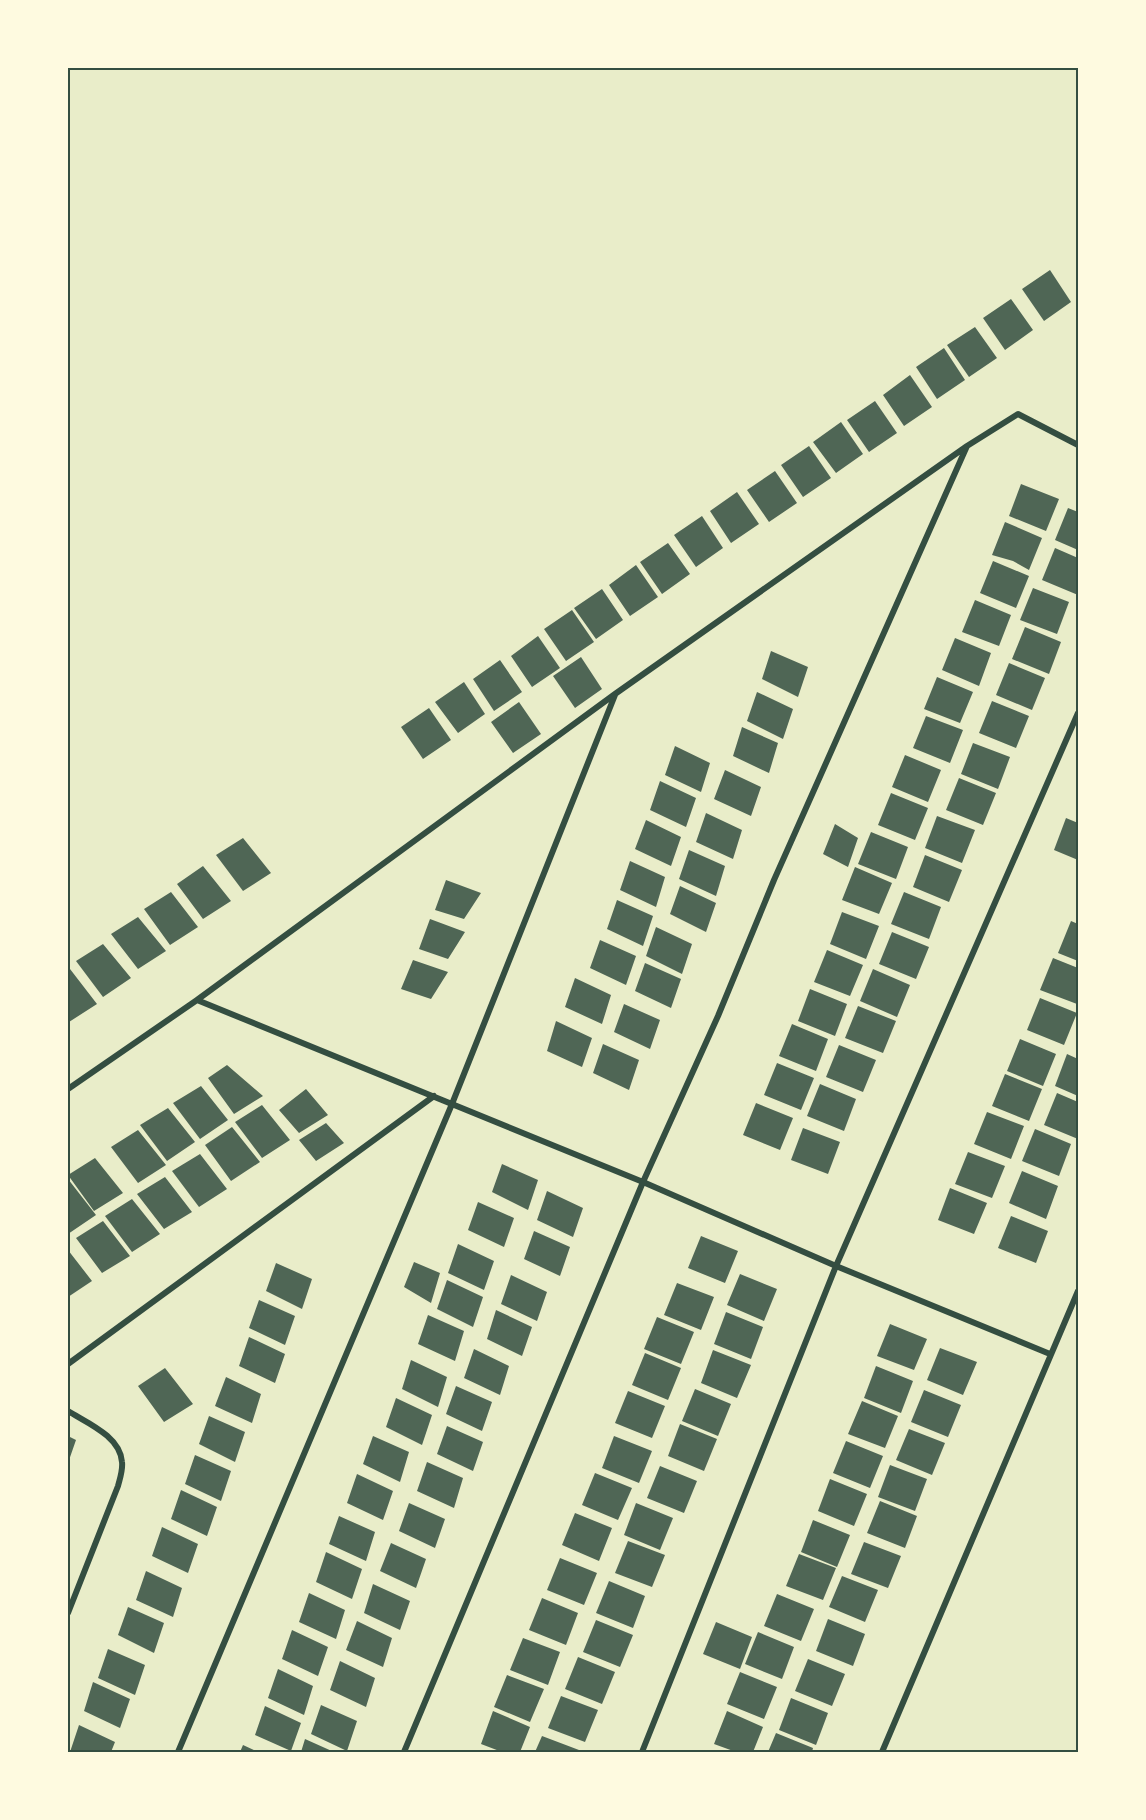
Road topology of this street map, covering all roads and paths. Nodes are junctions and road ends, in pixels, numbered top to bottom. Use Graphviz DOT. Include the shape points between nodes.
graph roads {
  1 [pos="1078,445"];
  2 [pos="967,446"];
  3 [pos="615,694"];
  4 [pos="1078,713"];
  5 [pos="196,1000"];
  6 [pos="68,1089"];
  7 [pos="434,1096"];
  8 [pos="452,1104"];
  9 [pos="643,1182"];
  10 [pos="836,1266"];
  11 [pos="1078,1291"];
  12 [pos="1050,1354"];
  13 [pos="68,1364"];
  14 [pos="68,1411"];
  15 [pos="68,1613"];
  16 [pos="178,1752"];
  17 [pos="404,1752"];
  18 [pos="642,1752"];
  19 [pos="882,1752"];
  1 -- 2 [label="street" via="1018,414"];
  2 -- 3 [label="street"];
  2 -- 9 [label="street"];
  3 -- 5 [label="street"];
  3 -- 8 [label="street"];
  4 -- 10 [label="street"];
  5 -- 6 [label="street"];
  5 -- 7 [label="street"];
  7 -- 8 [label="street"];
  7 -- 13 [label="street"];
  8 -- 9 [label="street"];
  8 -- 16 [label="street"];
  9 -- 10 [label="street"];
  9 -- 17 [label="street"];
  10 -- 12 [label="street"];
  10 -- 18 [label="street"];
  11 -- 12 [label="street"];
  12 -- 19 [label="street"];
  14 -- 15 [label="street" via="110,1439 119,1449 122,1469"];
}
